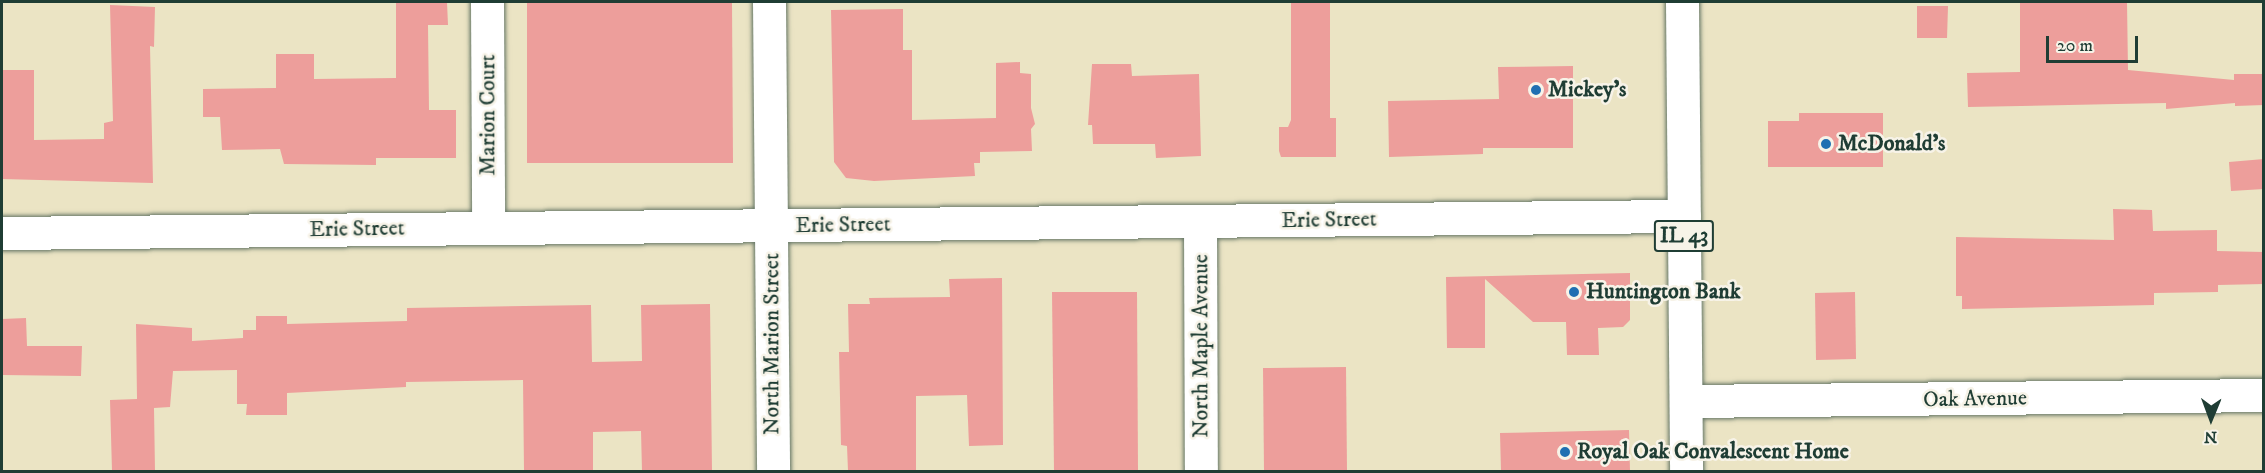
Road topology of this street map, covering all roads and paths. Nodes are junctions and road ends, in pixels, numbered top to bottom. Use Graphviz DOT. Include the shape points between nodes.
graph roads {
  1 [pos="487,2"];
  2 [pos="769,2"];
  3 [pos="1682,2"];
  4 [pos="1684,216"];
  5 [pos="1200,221"];
  6 [pos="771,225"];
  7 [pos="488,228"];
  8 [pos="2,233"];
  9 [pos="2264,395"];
  10 [pos="1686,401"];
  11 [pos="773,471"];
  12 [pos="1201,471"];
  13 [pos="1686,471"];
  1 -- 7 [label="street, Marion Court"];
  2 -- 6 [label="street, North Marion Street"];
  3 -- 4 [label="street, IL 43"];
  4 -- 5 [label="street, Erie Street"];
  4 -- 10 [label="street, IL 43"];
  5 -- 6 [label="street, Erie Street"];
  5 -- 12 [label="street, North Maple Avenue"];
  6 -- 7 [label="street, Erie Street"];
  6 -- 11 [label="street, North Marion Street"];
  7 -- 8 [label="street, Erie Street"];
  9 -- 10 [label="street, Oak Avenue"];
  10 -- 13 [label="street, IL 43"];
}
